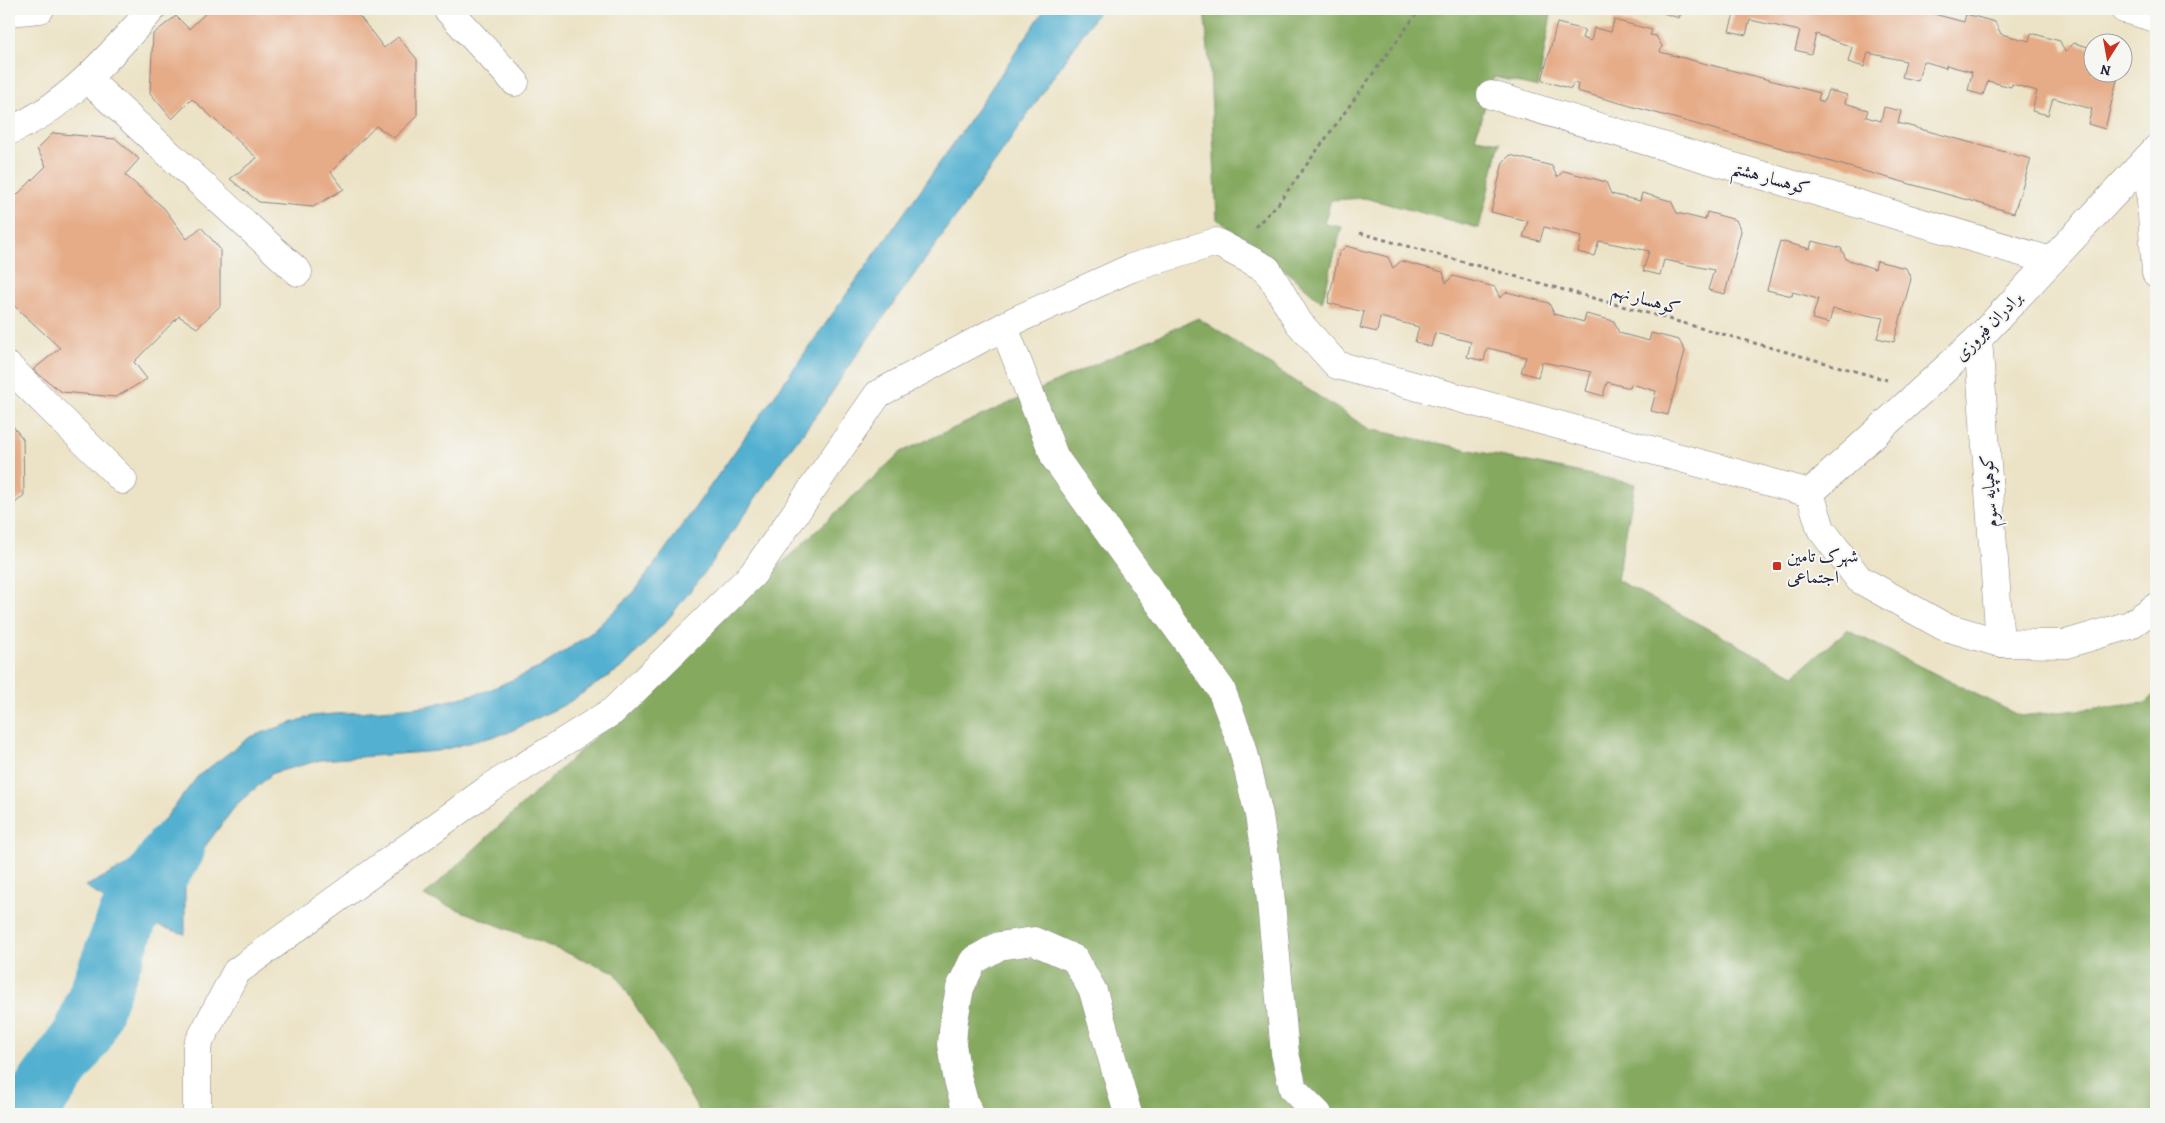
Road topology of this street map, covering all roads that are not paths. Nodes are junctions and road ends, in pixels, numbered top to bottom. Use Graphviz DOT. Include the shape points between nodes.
graph roads {
  1 [pos="40,9"];
  2 [pos="152,9"];
  3 [pos="448,9"];
  4 [pos="2124,9"];
  5 [pos="9,12"];
  6 [pos="2156,18"];
  7 [pos="87,78"];
  8 [pos="515,82"];
  9 [pos="1491,95"];
  10 [pos="9,131"];
  11 [pos="2152,154"];
  12 [pos="2051,260"];
  13 [pos="298,272"];
  14 [pos="2156,273"];
  15 [pos="1004,327"];
  16 [pos="1978,339"];
  17 [pos="9,367"];
  18 [pos="123,480"];
  19 [pos="1810,493"];
  20 [pos="2156,607"];
  21 [pos="2000,643"];
  22 [pos="197,1114"];
  23 [pos="970,1114"];
  24 [pos="1128,1114"];
  25 [pos="1318,1114"];
  1 -- 5 [label="street"];
  2 -- 7 [label="street" via="98,70"];
  3 -- 8 [label="street"];
  4 -- 6 [label="street"];
  7 -- 10 [label="street" via="34,120"];
  7 -- 13 [label="street"];
  9 -- 12 [label="street, کوهسار هشتم"];
  11 -- 12 [label="street, برادران فیروزی"];
  11 -- 14 [label="street"];
  12 -- 16 [label="street, برادران فیروزی"];
  15 -- 19 [label="street" via="1131,268 1216,242 1266,269 1299,323 1337,365"];
  15 -- 22 [label="street" via="878,394 753,574 613,711 491,786 236,972 197,1046"];
  15 -- 25 [label="street" via="1055,458 1222,690 1242,745 1259,815 1287,1062 1293,1089"];
  16 -- 19 [label="street, برادران فیروزی"];
  16 -- 21 [label="street, کوهپایه سوم"];
  17 -- 18 [label="street"];
  19 -- 21 [label="street" via="1821,529 1860,579 1943,626"];
  20 -- 21 [label="street" via="2130,625 2066,644"];
  23 -- 24 [label="street" via="957,1076 952,1044 960,988 973,961 999,946 1034,941 1075,959 1093,991"];
}
